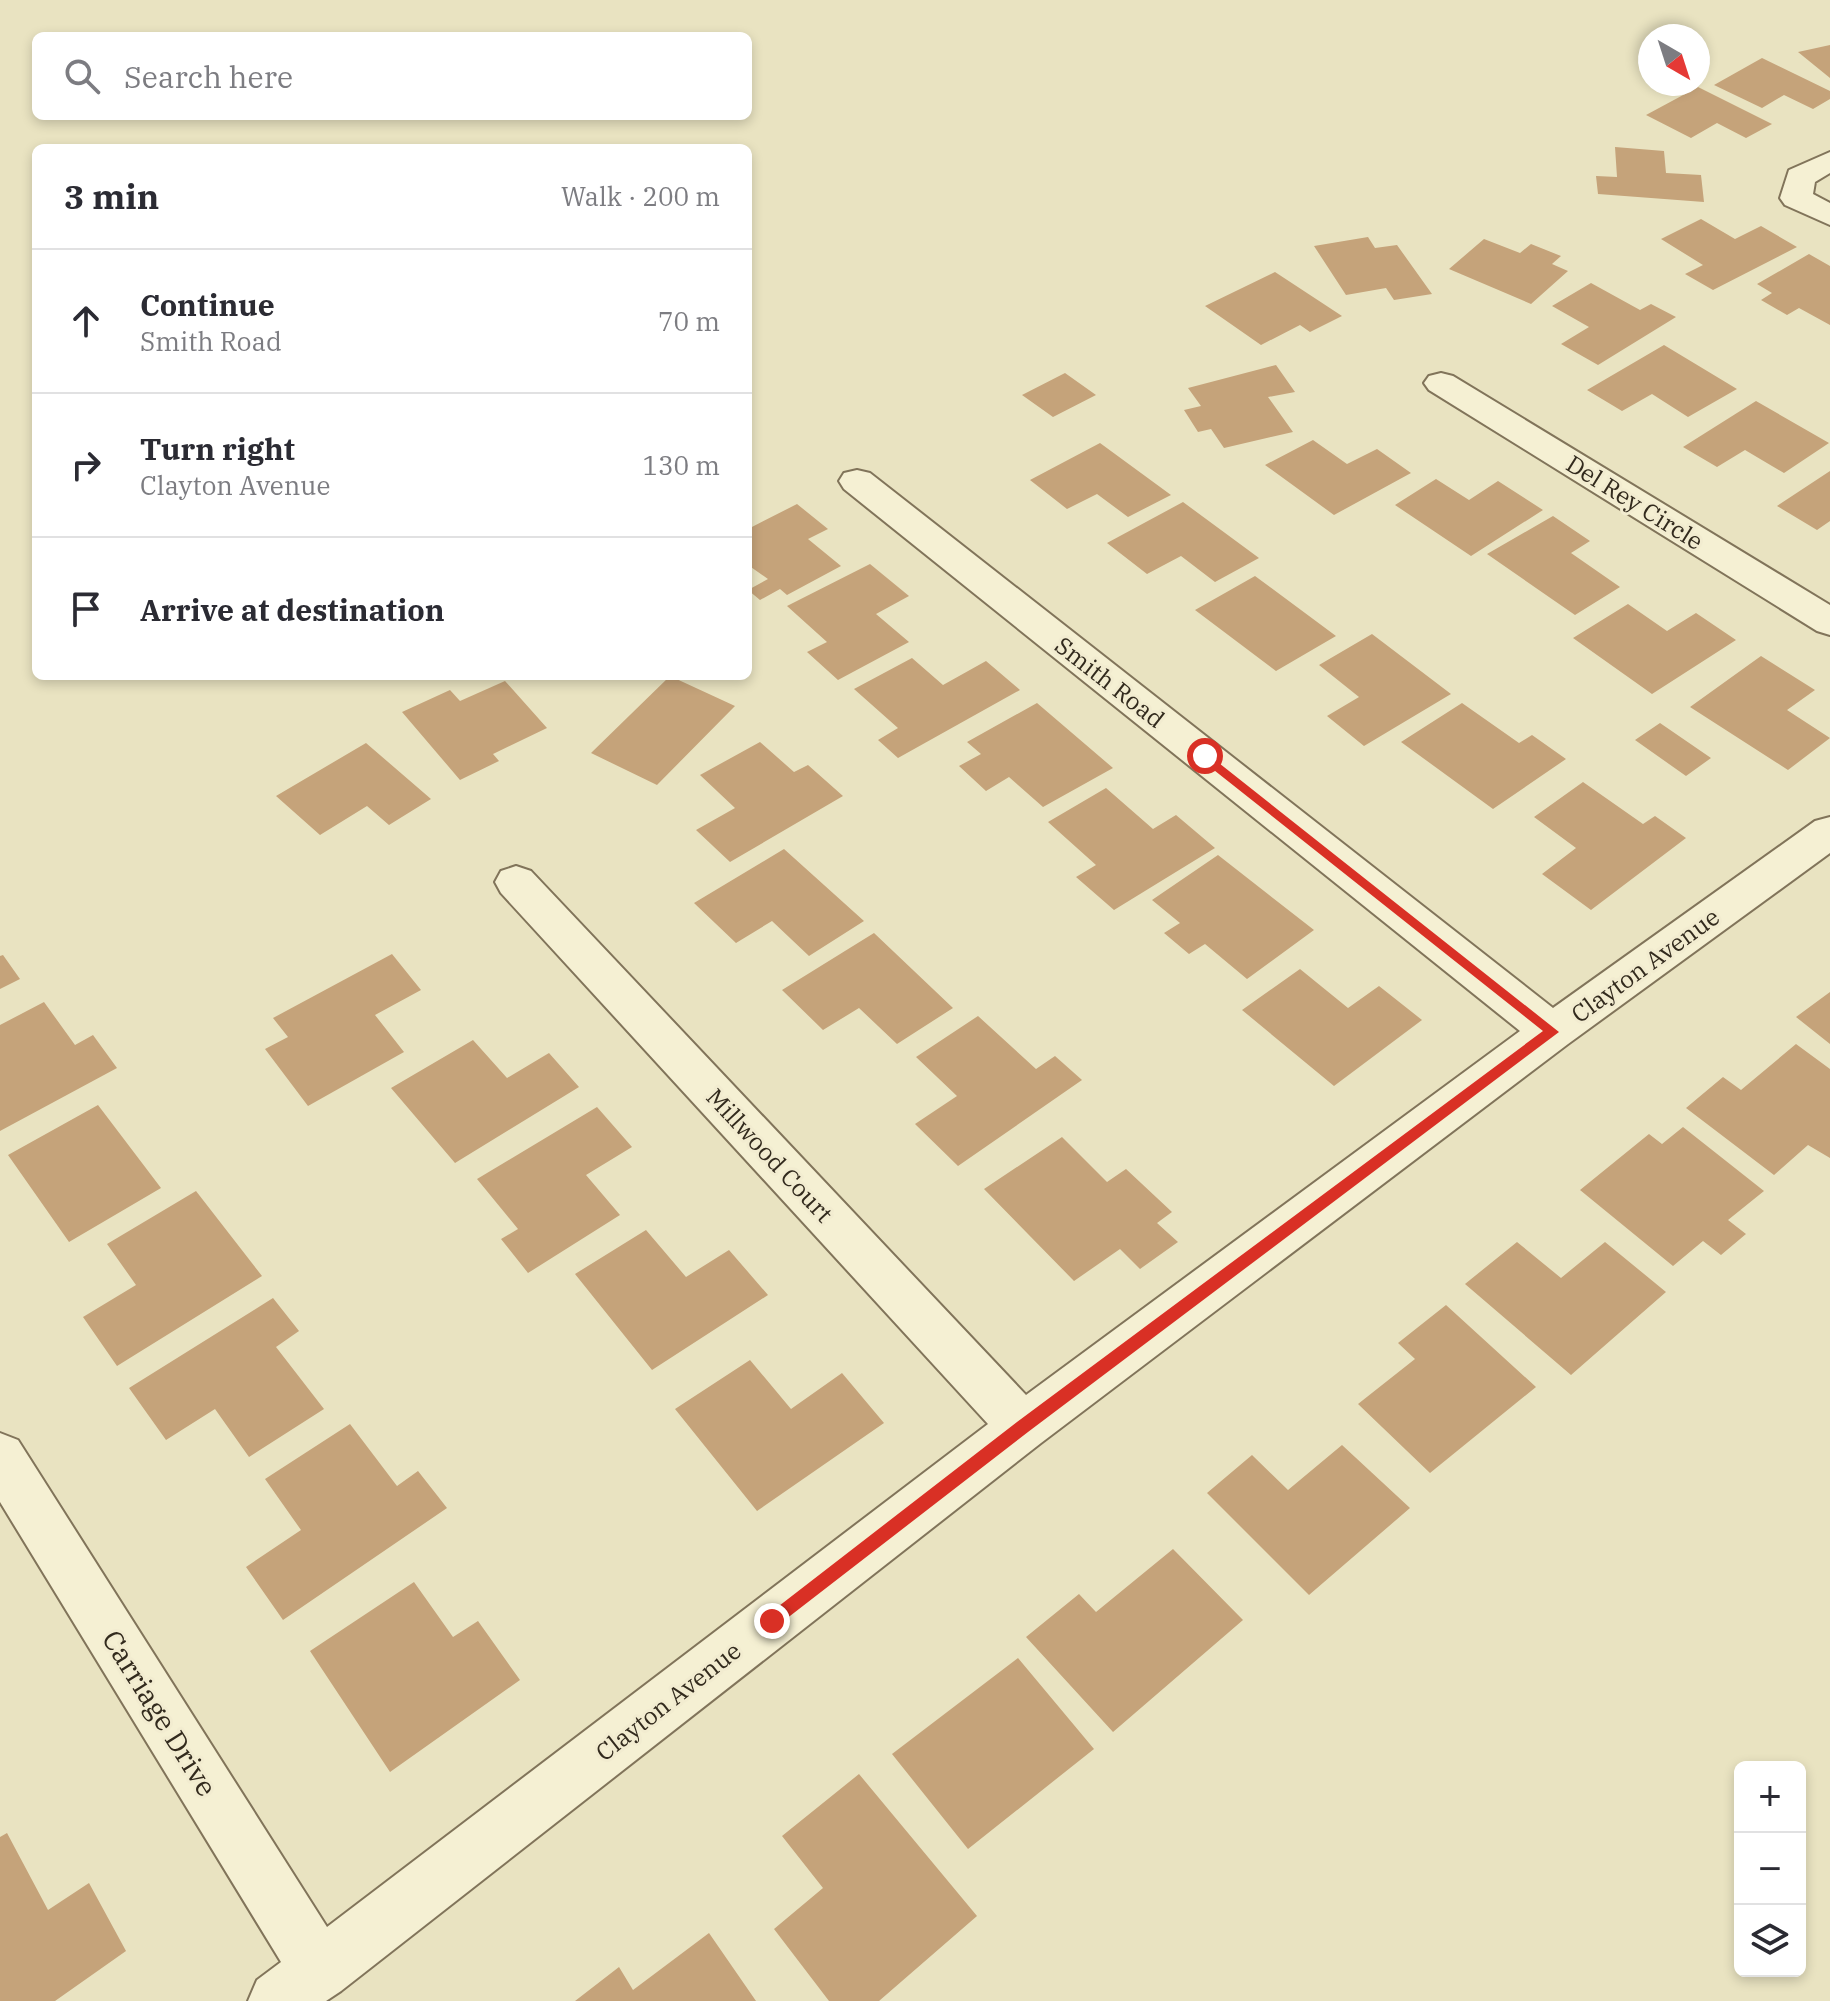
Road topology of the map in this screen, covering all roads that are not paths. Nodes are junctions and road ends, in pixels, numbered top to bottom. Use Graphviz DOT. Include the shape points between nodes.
graph roads {
  1 [pos="1830,161"];
  2 [pos="1830,215"];
  3 [pos="1441,383"];
  4 [pos="857,481"];
  5 [pos="1830,622"];
  6 [pos="1830,832"];
  7 [pos="516,882"];
  8 [pos="1552,1032"];
  9 [pos="1023,1427"];
  10 [pos="0,1456"];
  11 [pos="299,1985"];
  1 -- 2 [label="street" via="1800,177 1796,198"];
  3 -- 5 [label="street, Del Rey Circle"];
  4 -- 8 [label="street, Smith Road"];
  6 -- 8 [label="street, Clayton Avenue"];
  7 -- 9 [label="street, Millwood Court"];
  8 -- 9 [label="street, Clayton Avenue"];
  9 -- 11 [label="street, Clayton Avenue"];
  10 -- 11 [label="street, Carriage Drive"];
}
